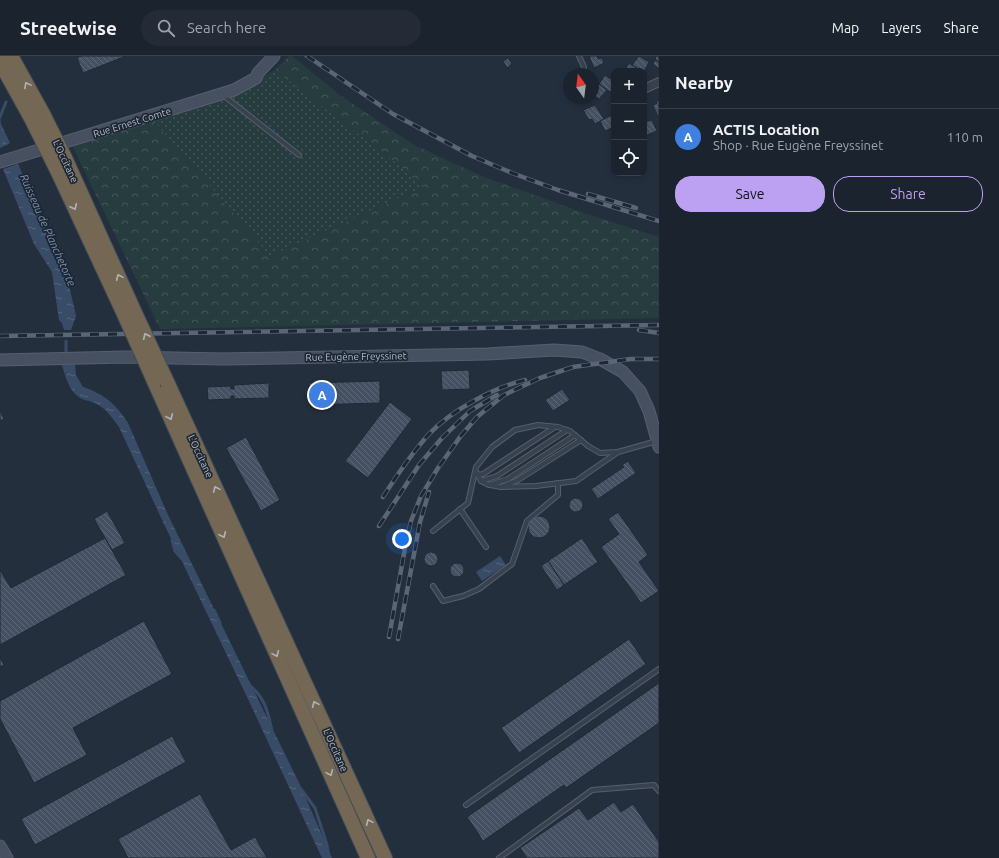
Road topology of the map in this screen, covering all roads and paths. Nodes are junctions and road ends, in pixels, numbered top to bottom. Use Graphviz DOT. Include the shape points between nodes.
graph roads {
  1 [pos="11,56"];
  2 [pos="274,56"];
  3 [pos="579,56"];
  4 [pos="0,62"];
  5 [pos="584,67"];
  6 [pos="258,73"];
  7 [pos="659,82"];
  8 [pos="647,88"];
  9 [pos="223,94"];
  10 [pos="37,115"];
  11 [pos="299,155"];
  12 [pos="0,156"];
  13 [pos="0,162"];
  14 [pos="130,314"];
  15 [pos="0,360"];
  16 [pos="161,383"];
  17 [pos="555,427"];
  18 [pos="567,430"];
  19 [pos="574,435"];
  20 [pos="580,440"];
  21 [pos="658,444"];
  22 [pos="618,452"];
  23 [pos="476,467"];
  24 [pos="478,475"];
  25 [pos="481,481"];
  26 [pos="558,483"];
  27 [pos="490,485"];
  28 [pos="501,487"];
  29 [pos="460,509"];
  30 [pos="432,531"];
  31 [pos="486,547"];
  32 [pos="433,586"];
  33 [pos="659,669"];
  34 [pos="659,791"];
  35 [pos="466,805"];
  36 [pos="0,846"];
  37 [pos="7,858"];
  38 [pos="368,858"];
  39 [pos="385,858"];
  40 [pos="498,858"];
  10 -- 1 [label="highway, L'Occitane, one-way"];
  2 -- 6 [label="street, Rue Ernest Comte"];
  3 -- 5 [label="lane"];
  4 -- 10 [label="highway, L'Occitane"];
  6 -- 9 [label="street, Rue Ernest Comte" via="256,78"];
  6 -- 12 [label="street, Rue Ernest Comte" via="228,86"];
  7 -- 8 [label="street"];
  9 -- 11 [label="lane"];
  9 -- 13 [label="street, Rue Ernest Comte"];
  10 -- 14 [label="highway, L'Occitane, one-way, bridge" via="58,172"];
  14 -- 10 [label="highway, L'Occitane, one-way, bridge" via="65,158"];
  14 -- 16 [label="highway, L'Occitane, bridge"];
  15 -- 21 [label="street, Rue Eugène Freyssinet" via="126,357 231,359 554,350 582,352 623,372 640,391 649,411"];
  16 -- 38 [label="highway, L'Occitane, one-way"];
  39 -- 16 [label="highway, L'Occitane, one-way"];
  17 -- 18 [label="lane"];
  17 -- 23 [label="lane" via="538,425 515,430 492,447"];
  17 -- 24 [label="lane"];
  18 -- 19 [label="lane"];
  18 -- 25 [label="lane" via="497,476"];
  19 -- 20 [label="lane"];
  19 -- 27 [label="lane" via="508,479"];
  20 -- 22 [label="lane" via="600,453"];
  20 -- 28 [label="lane" via="518,480"];
  21 -- 22 [label="lane"];
  22 -- 26 [label="lane" via="576,481"];
  23 -- 24 [label="lane"];
  23 -- 29 [label="lane" via="468,503"];
  24 -- 25 [label="lane"];
  25 -- 27 [label="lane"];
  26 -- 28 [label="lane"];
  26 -- 32 [label="lane" via="558,495 527,521 512,564 479,589 463,596 443,601"];
  27 -- 28 [label="lane"];
  29 -- 30 [label="lane"];
  29 -- 31 [label="lane"];
  33 -- 35 [label="lane"];
  34 -- 40 [label="lane" via="654,785 592,790"];
  36 -- 37 [label="street"];
}
